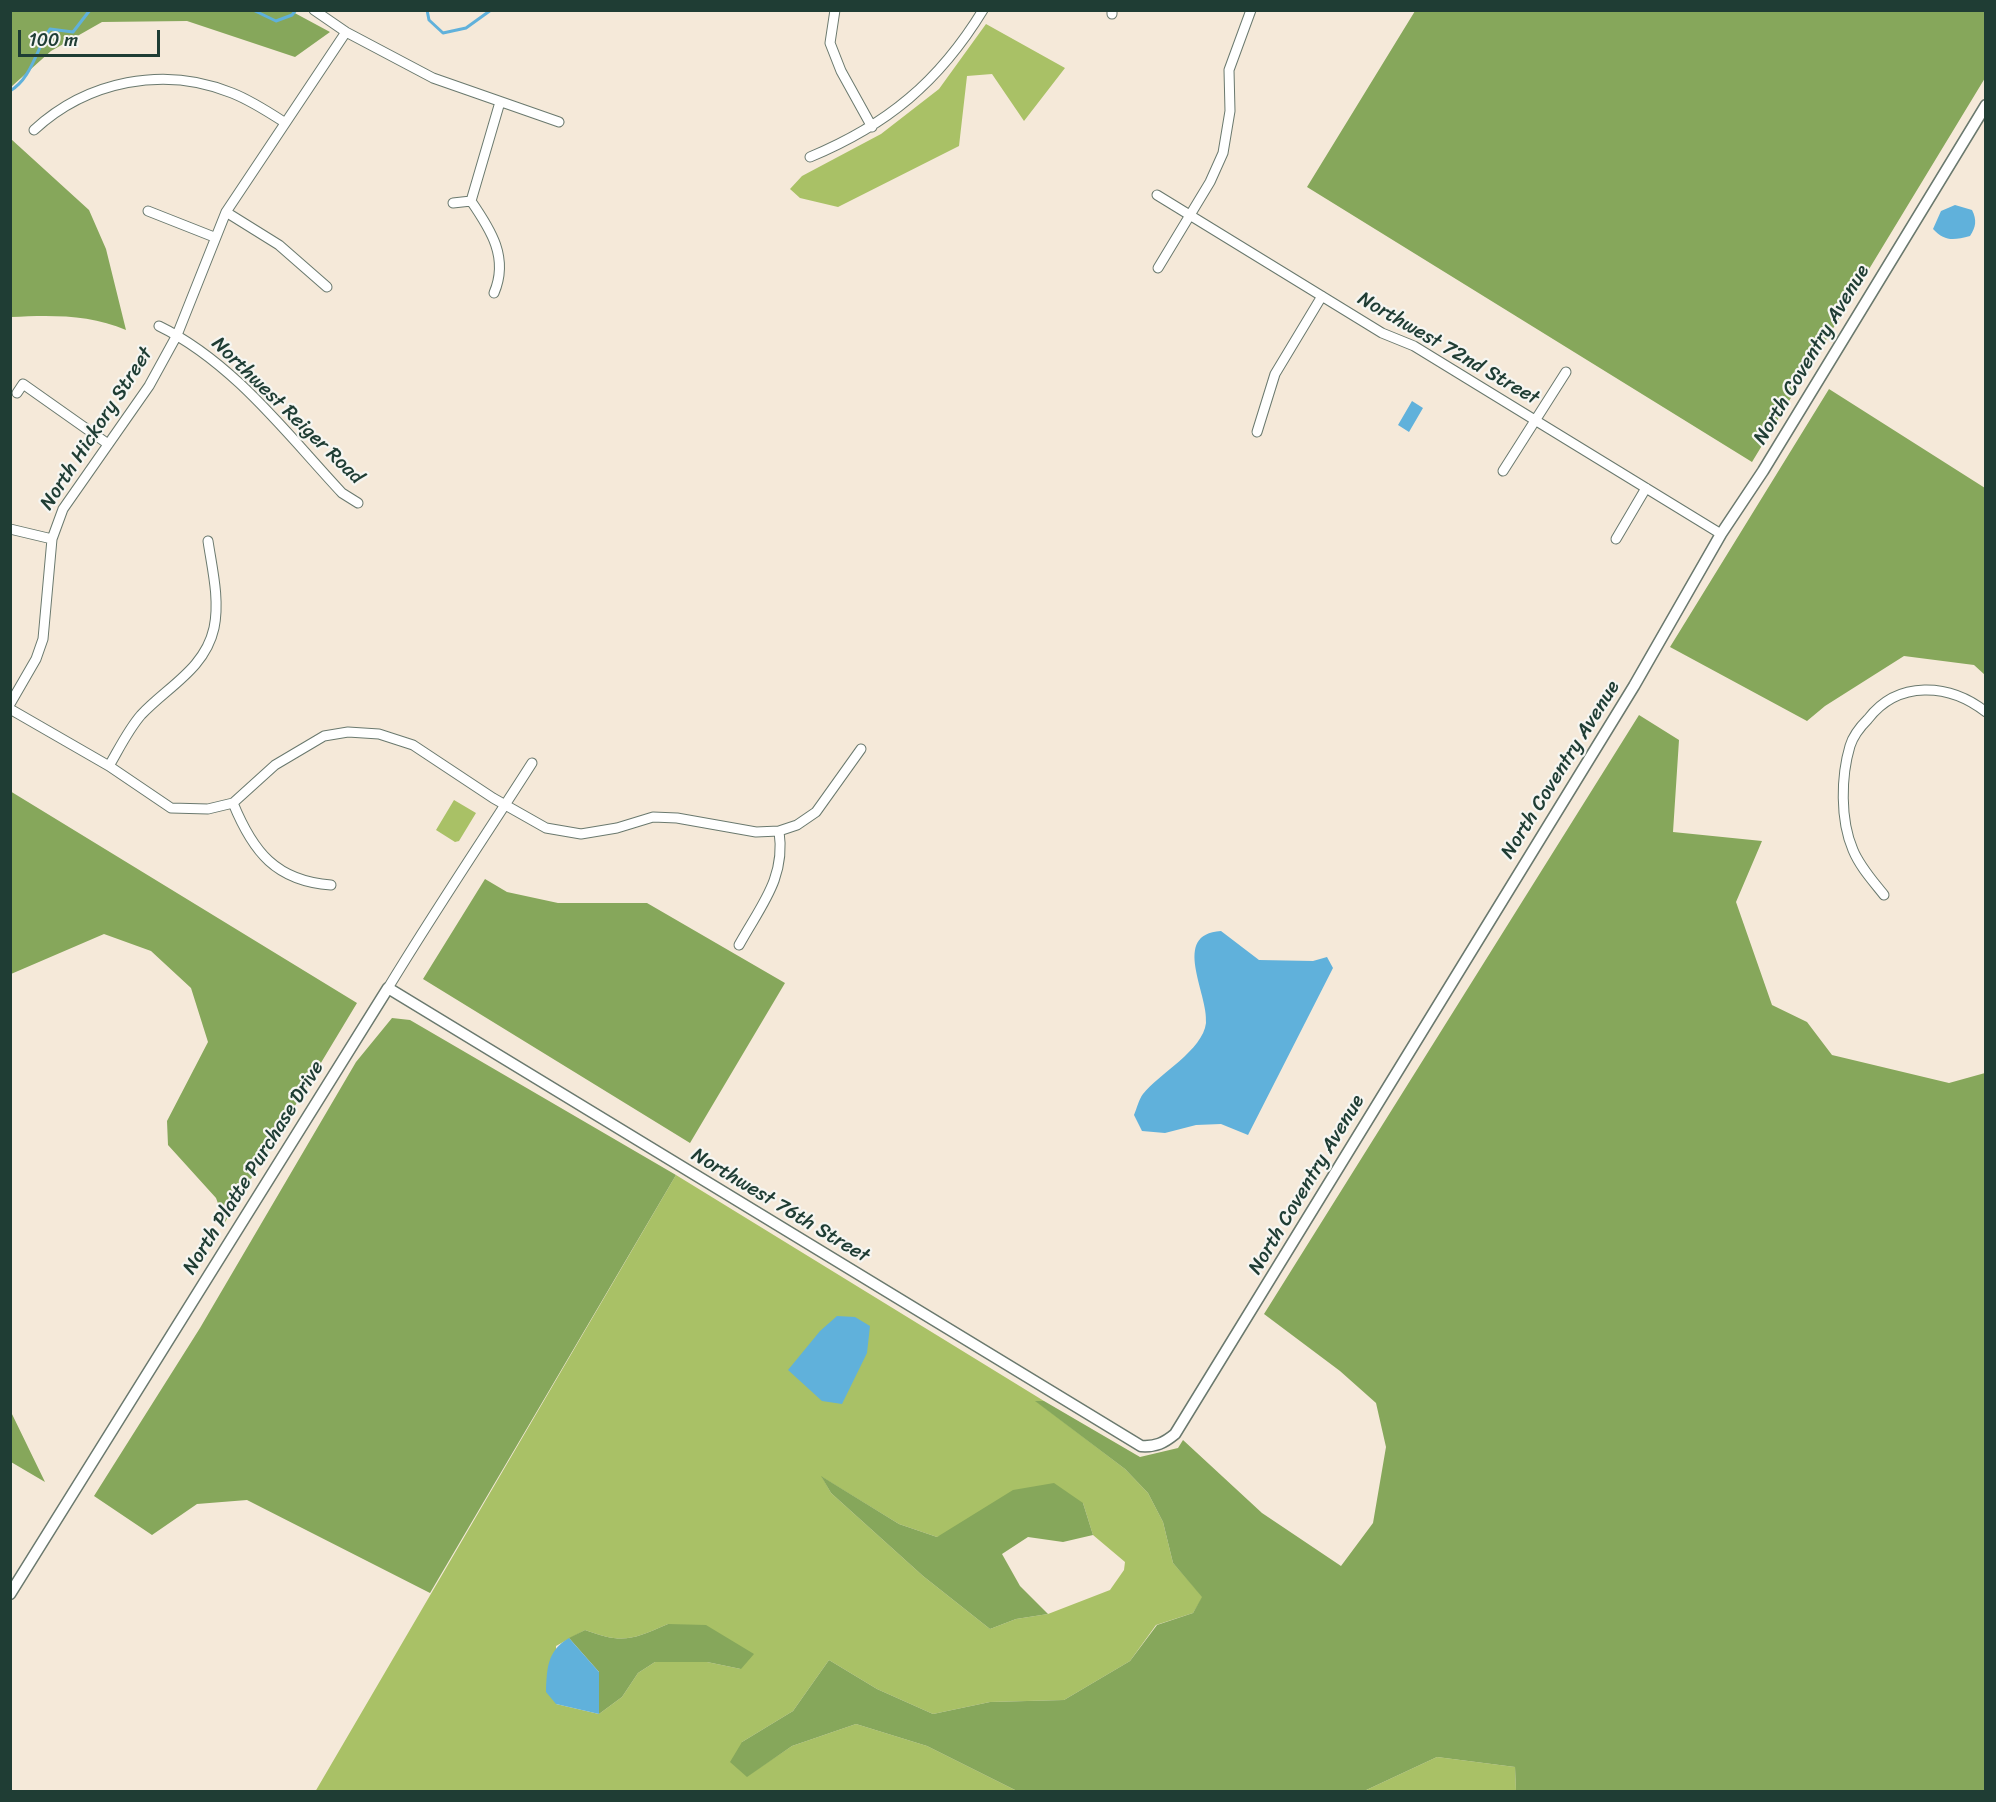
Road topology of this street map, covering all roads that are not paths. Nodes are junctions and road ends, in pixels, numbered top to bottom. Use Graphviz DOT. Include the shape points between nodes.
graph roads {
  1 [pos="314,10"];
  2 [pos="835,10"];
  3 [pos="983,10"];
  4 [pos="1251,10"];
  5 [pos="346,32"];
  6 [pos="500,102"];
  7 [pos="1986,105"];
  8 [pos="284,122"];
  9 [pos="559,122"];
  10 [pos="872,127"];
  11 [pos="34,130"];
  12 [pos="810,157"];
  13 [pos="1157,195"];
  14 [pos="471,201"];
  15 [pos="453,203"];
  16 [pos="148,211"];
  17 [pos="226,212"];
  18 [pos="1189,216"];
  19 [pos="214,237"];
  20 [pos="1158,268"];
  21 [pos="327,287"];
  22 [pos="494,293"];
  23 [pos="1322,296"];
  24 [pos="159,326"];
  25 [pos="177,335"];
  26 [pos="1566,372"];
  27 [pos="17,393"];
  28 [pos="1534,420"];
  29 [pos="1257,432"];
  30 [pos="108,444"];
  31 [pos="1503,471"];
  32 [pos="1646,488"];
  33 [pos="358,503"];
  34 [pos="10,530"];
  35 [pos="1721,534"];
  36 [pos="52,539"];
  37 [pos="1616,539"];
  38 [pos="208,541"];
  39 [pos="10,704"];
  40 [pos="10,709"];
  41 [pos="1986,712"];
  42 [pos="861,749"];
  43 [pos="532,763"];
  44 [pos="109,766"];
  45 [pos="233,803"];
  46 [pos="506,806"];
  47 [pos="779,831"];
  48 [pos="331,885"];
  49 [pos="1884,895"];
  50 [pos="739,945"];
  51 [pos="388,988"];
  52 [pos="1157,1446"];
  53 [pos="14,1580"];
  54 [pos="10,1594"];
  1 -- 5 [label="street"];
  2 -- 10 [label="street" via="830,43"];
  3 -- 10 [label="street" via="945,66 909,101"];
  4 -- 18 [label="street" via="1229,70 1230,111 1223,153"];
  5 -- 6 [label="street" via="433,78"];
  5 -- 8 [label="street, North Hickory Street"];
  6 -- 9 [label="street"];
  6 -- 14 [label="street"];
  7 -- 35 [label="street, North Coventry Avenue"];
  8 -- 11 [label="street" via="250,101 210,86 152,78 92,93"];
  8 -- 17 [label="street, North Hickory Street"];
  10 -- 12 [label="street"];
  13 -- 18 [label="street, Northwest 72nd Street"];
  14 -- 15 [label="street"];
  14 -- 22 [label="street" via="498,247 501,270"];
  16 -- 19 [label="street"];
  17 -- 19 [label="street, North Hickory Street"];
  17 -- 21 [label="street" via="279,245"];
  18 -- 20 [label="street"];
  18 -- 23 [label="street, Northwest 72nd Street"];
  19 -- 25 [label="street, North Hickory Street"];
  23 -- 28 [label="street, Northwest 72nd Street" via="1382,333 1414,346"];
  23 -- 29 [label="street" via="1275,374"];
  24 -- 25 [label="street, Northwest Reiger Road"];
  25 -- 30 [label="street, North Hickory Street" via="149,386"];
  25 -- 33 [label="street, Northwest Reiger Road" via="239,384 342,493"];
  26 -- 28 [label="street"];
  27 -- 30 [label="street" via="23,384"];
  28 -- 31 [label="street"];
  28 -- 32 [label="street, Northwest 72nd Street"];
  30 -- 36 [label="street, North Hickory Street" via="63,509"];
  32 -- 35 [label="street, Northwest 72nd Street"];
  32 -- 37 [label="street"];
  34 -- 36 [label="street"];
  35 -- 52 [label="street, North Coventry Avenue" via="1634,686 1242,1328 1175,1434"];
  36 -- 39 [label="street, North Hickory Street" via="43,639 36,660"];
  38 -- 44 [label="street" via="216,616 211,638 195,665 141,715"];
  40 -- 44 [label="street"];
  41 -- 49 [label="street" via="1963,697 1935,688 1912,690 1876,708 1850,745 1844,786 1845,823 1852,849"];
  42 -- 47 [label="street" via="816,812"];
  43 -- 46 [label="street, North Platte Purchase Drive"];
  44 -- 45 [label="street" via="171,808 208,809"];
  45 -- 46 [label="street" via="284,760 324,736 348,732 379,734 413,745"];
  45 -- 48 [label="street" via="258,851 273,866 295,877"];
  46 -- 47 [label="street" via="546,828 581,834 653,817 756,832"];
  46 -- 51 [label="street, North Platte Purchase Drive" via="447,890"];
  47 -- 50 [label="street" via="780,872"];
  51 -- 52 [label="street, Northwest 76th Street" via="1141,1446"];
  51 -- 53 [label="street, North Platte Purchase Drive"];
  53 -- 54 [label="street, North Platte Purchase Drive"];
}
